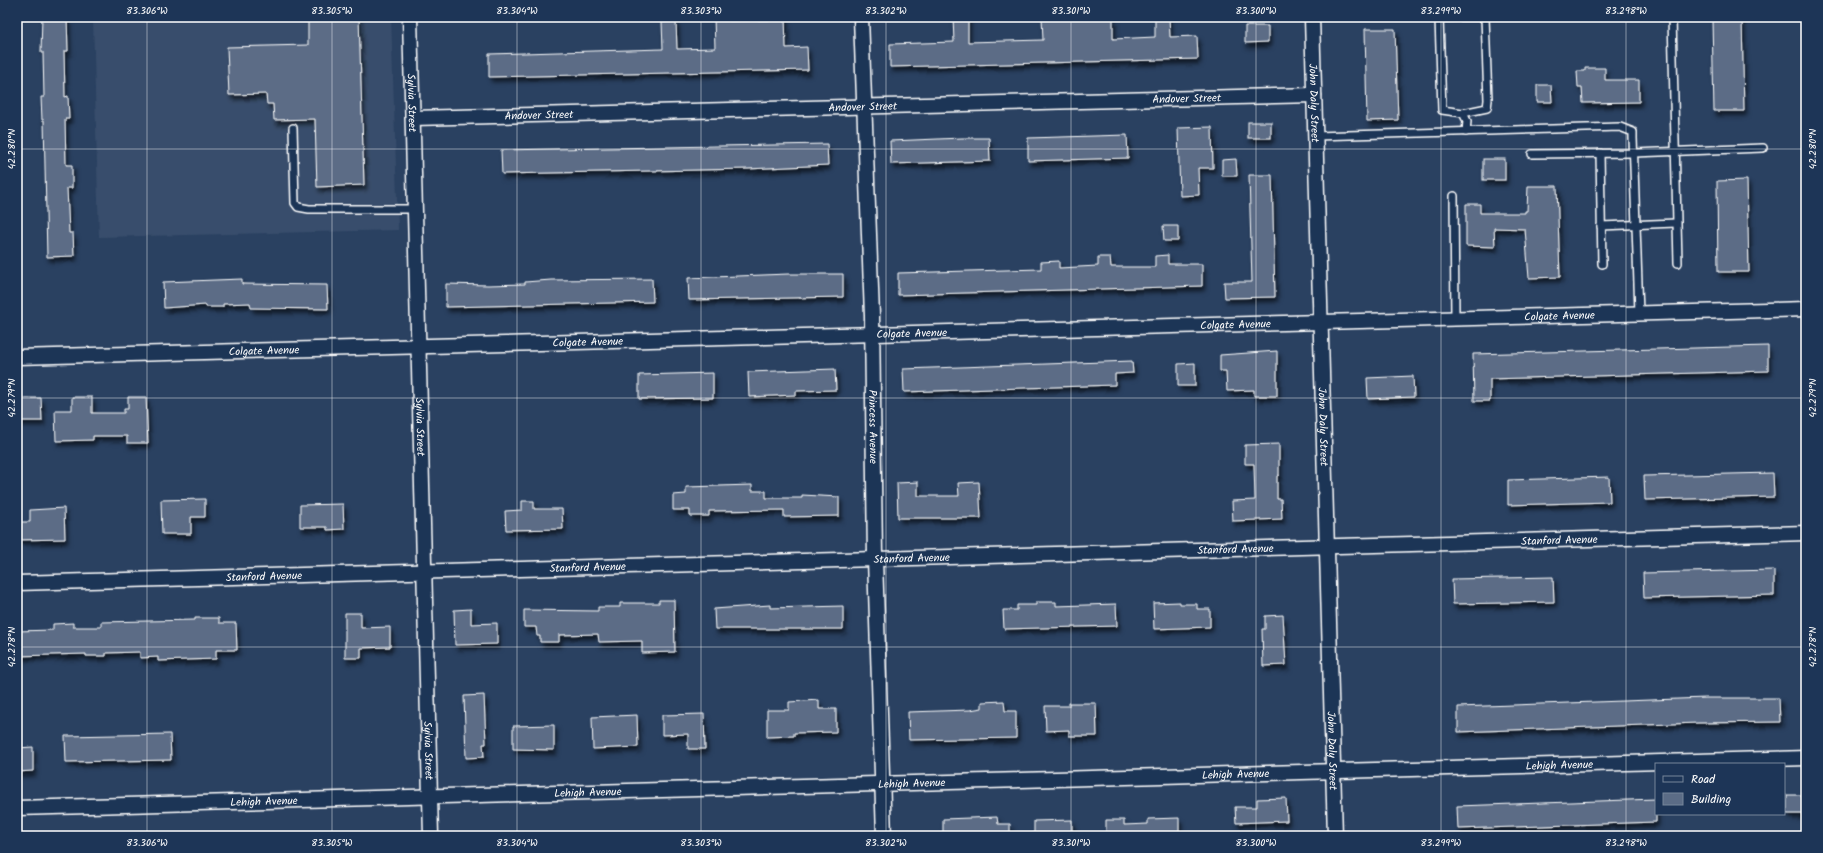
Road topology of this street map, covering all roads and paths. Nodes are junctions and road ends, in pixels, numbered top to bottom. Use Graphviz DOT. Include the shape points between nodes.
graph roads {
  1 [pos="410,17"];
  2 [pos="861,17"];
  3 [pos="1312,17"];
  4 [pos="1460,17"];
  5 [pos="1672,17"];
  6 [pos="1314,95"];
  7 [pos="864,106"];
  8 [pos="1463,113"];
  9 [pos="413,118"];
  10 [pos="293,128"];
  11 [pos="1466,132"];
  12 [pos="1315,136"];
  13 [pos="1763,148"];
  14 [pos="1675,151"];
  15 [pos="1634,153"];
  16 [pos="1532,154"];
  17 [pos="1600,154"];
  18 [pos="1454,196"];
  19 [pos="415,209"];
  20 [pos="1676,223"];
  21 [pos="1636,225"];
  22 [pos="1601,226"];
  23 [pos="1678,263"];
  24 [pos="1602,264"];
  25 [pos="1806,309"];
  26 [pos="1639,313"];
  27 [pos="1455,318"];
  28 [pos="1320,322"];
  29 [pos="872,334"];
  30 [pos="418,347"];
  31 [pos="17,357"];
  32 [pos="1806,533"];
  33 [pos="1327,547"];
  34 [pos="875,559"];
  35 [pos="425,572"];
  36 [pos="17,583"];
  37 [pos="1806,758"];
  38 [pos="1333,772"];
  39 [pos="882,785"];
  40 [pos="430,797"];
  41 [pos="17,808"];
  42 [pos="431,836"];
  43 [pos="884,836"];
  44 [pos="1335,836"];
  1 -- 9 [label="street, Sylvia Street"];
  2 -- 7 [label="street, Princess Avenue"];
  3 -- 6 [label="street, John Daly Street"];
  4 -- 8 [label="lane" via="1439,18 1442,110"];
  4 -- 8 [label="lane" via="1485,18 1488,92 1487,108"];
  5 -- 14 [label="lane"];
  6 -- 7 [label="street, Andover Street"];
  6 -- 12 [label="street, John Daly Street"];
  7 -- 9 [label="street, Andover Street"];
  7 -- 29 [label="street, Princess Avenue"];
  8 -- 11 [label="lane" via="1467,121"];
  9 -- 19 [label="street, Sylvia Street"];
  10 -- 19 [label="lane" via="295,203 298,207"];
  11 -- 12 [label="lane"];
  11 -- 15 [label="lane" via="1620,127 1633,132"];
  12 -- 28 [label="street, John Daly Street"];
  13 -- 14 [label="lane"];
  14 -- 15 [label="lane"];
  14 -- 20 [label="lane"];
  15 -- 17 [label="lane"];
  15 -- 21 [label="lane"];
  16 -- 17 [label="lane"];
  17 -- 22 [label="lane"];
  18 -- 27 [label="lane"];
  19 -- 30 [label="street, Sylvia Street"];
  20 -- 21 [label="lane"];
  20 -- 23 [label="lane"];
  21 -- 22 [label="lane"];
  21 -- 26 [label="lane"];
  22 -- 24 [label="lane"];
  25 -- 26 [label="street, Colgate Avenue"];
  26 -- 27 [label="street, Colgate Avenue"];
  27 -- 28 [label="street, Colgate Avenue"];
  28 -- 29 [label="street, Colgate Avenue"];
  28 -- 33 [label="street, John Daly Street"];
  29 -- 30 [label="street, Colgate Avenue"];
  29 -- 34 [label="street, Princess Avenue"];
  30 -- 31 [label="street, Colgate Avenue"];
  30 -- 35 [label="street, Sylvia Street"];
  32 -- 33 [label="street, Stanford Avenue"];
  33 -- 34 [label="street, Stanford Avenue"];
  33 -- 38 [label="street, John Daly Street"];
  34 -- 35 [label="street, Stanford Avenue"];
  34 -- 39 [label="street, Princess Avenue"];
  35 -- 36 [label="street, Stanford Avenue"];
  35 -- 40 [label="street, Sylvia Street"];
  37 -- 38 [label="street, Lehigh Avenue"];
  38 -- 39 [label="street, Lehigh Avenue"];
  38 -- 44 [label="street, John Daly Street"];
  39 -- 40 [label="street, Lehigh Avenue"];
  39 -- 43 [label="street, Princess Avenue"];
  40 -- 41 [label="street, Lehigh Avenue"];
  40 -- 42 [label="street, Sylvia Street"];
}
